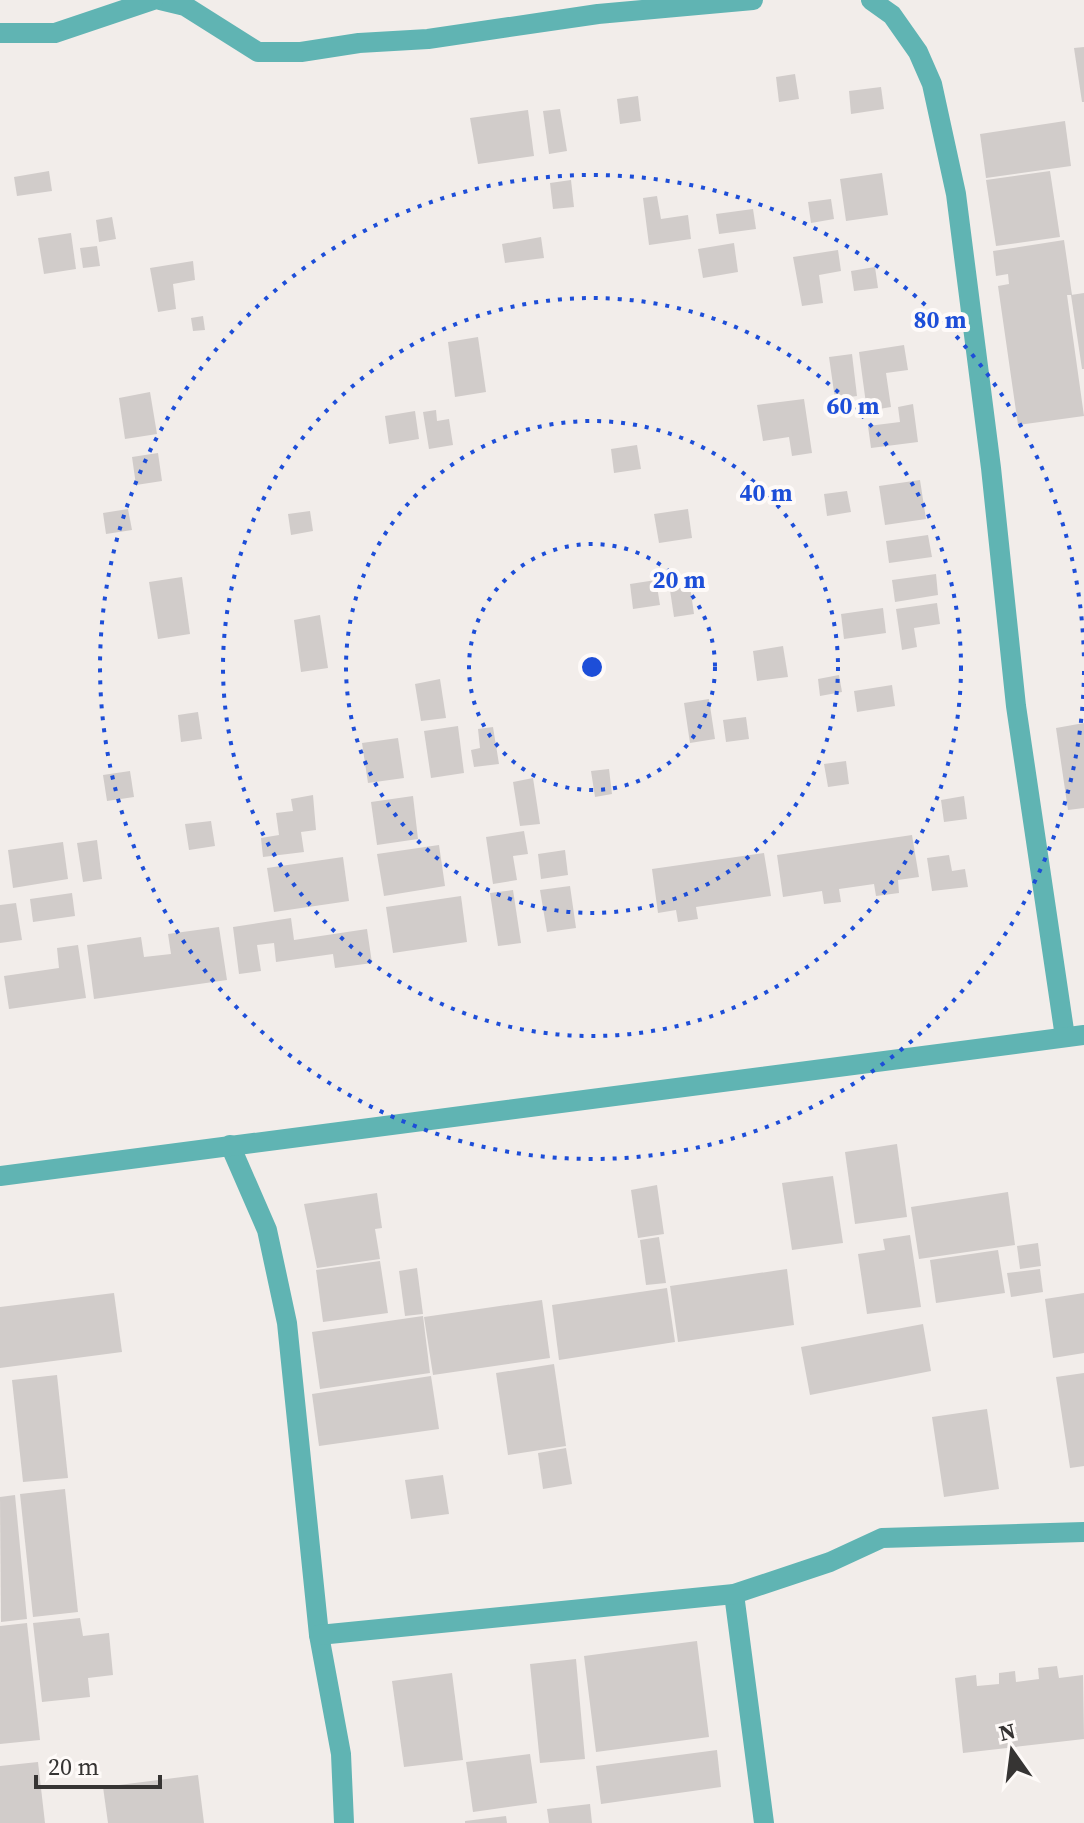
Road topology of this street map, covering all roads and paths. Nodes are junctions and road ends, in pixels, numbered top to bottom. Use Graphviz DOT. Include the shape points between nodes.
graph roads {
  1 [pos="153,0"];
  2 [pos="160,0"];
  3 [pos="753,0"];
  4 [pos="871,0"];
  5 [pos="0,33"];
  6 [pos="1074,1036"];
  7 [pos="230,1145"];
  8 [pos="0,1176"];
  9 [pos="1084,1532"];
  10 [pos="734,1594"];
  11 [pos="319,1635"];
  12 [pos="344,1823"];
  13 [pos="764,1823"];
  1 -- 5 [label="street" via="55,33"];
  2 -- 3 [label="street" via="185,6 258,52 301,52"];
  4 -- 6 [label="street" via="892,15 918,52 932,84 956,194 1016,706"];
  6 -- 7 [label="street"];
  7 -- 8 [label="street"];
  7 -- 11 [label="street" via="267,1230 287,1323"];
  9 -- 10 [label="street" via="882,1538 830,1562"];
  10 -- 11 [label="street"];
  10 -- 13 [label="street"];
  11 -- 12 [label="street" via="341,1754"];
}
